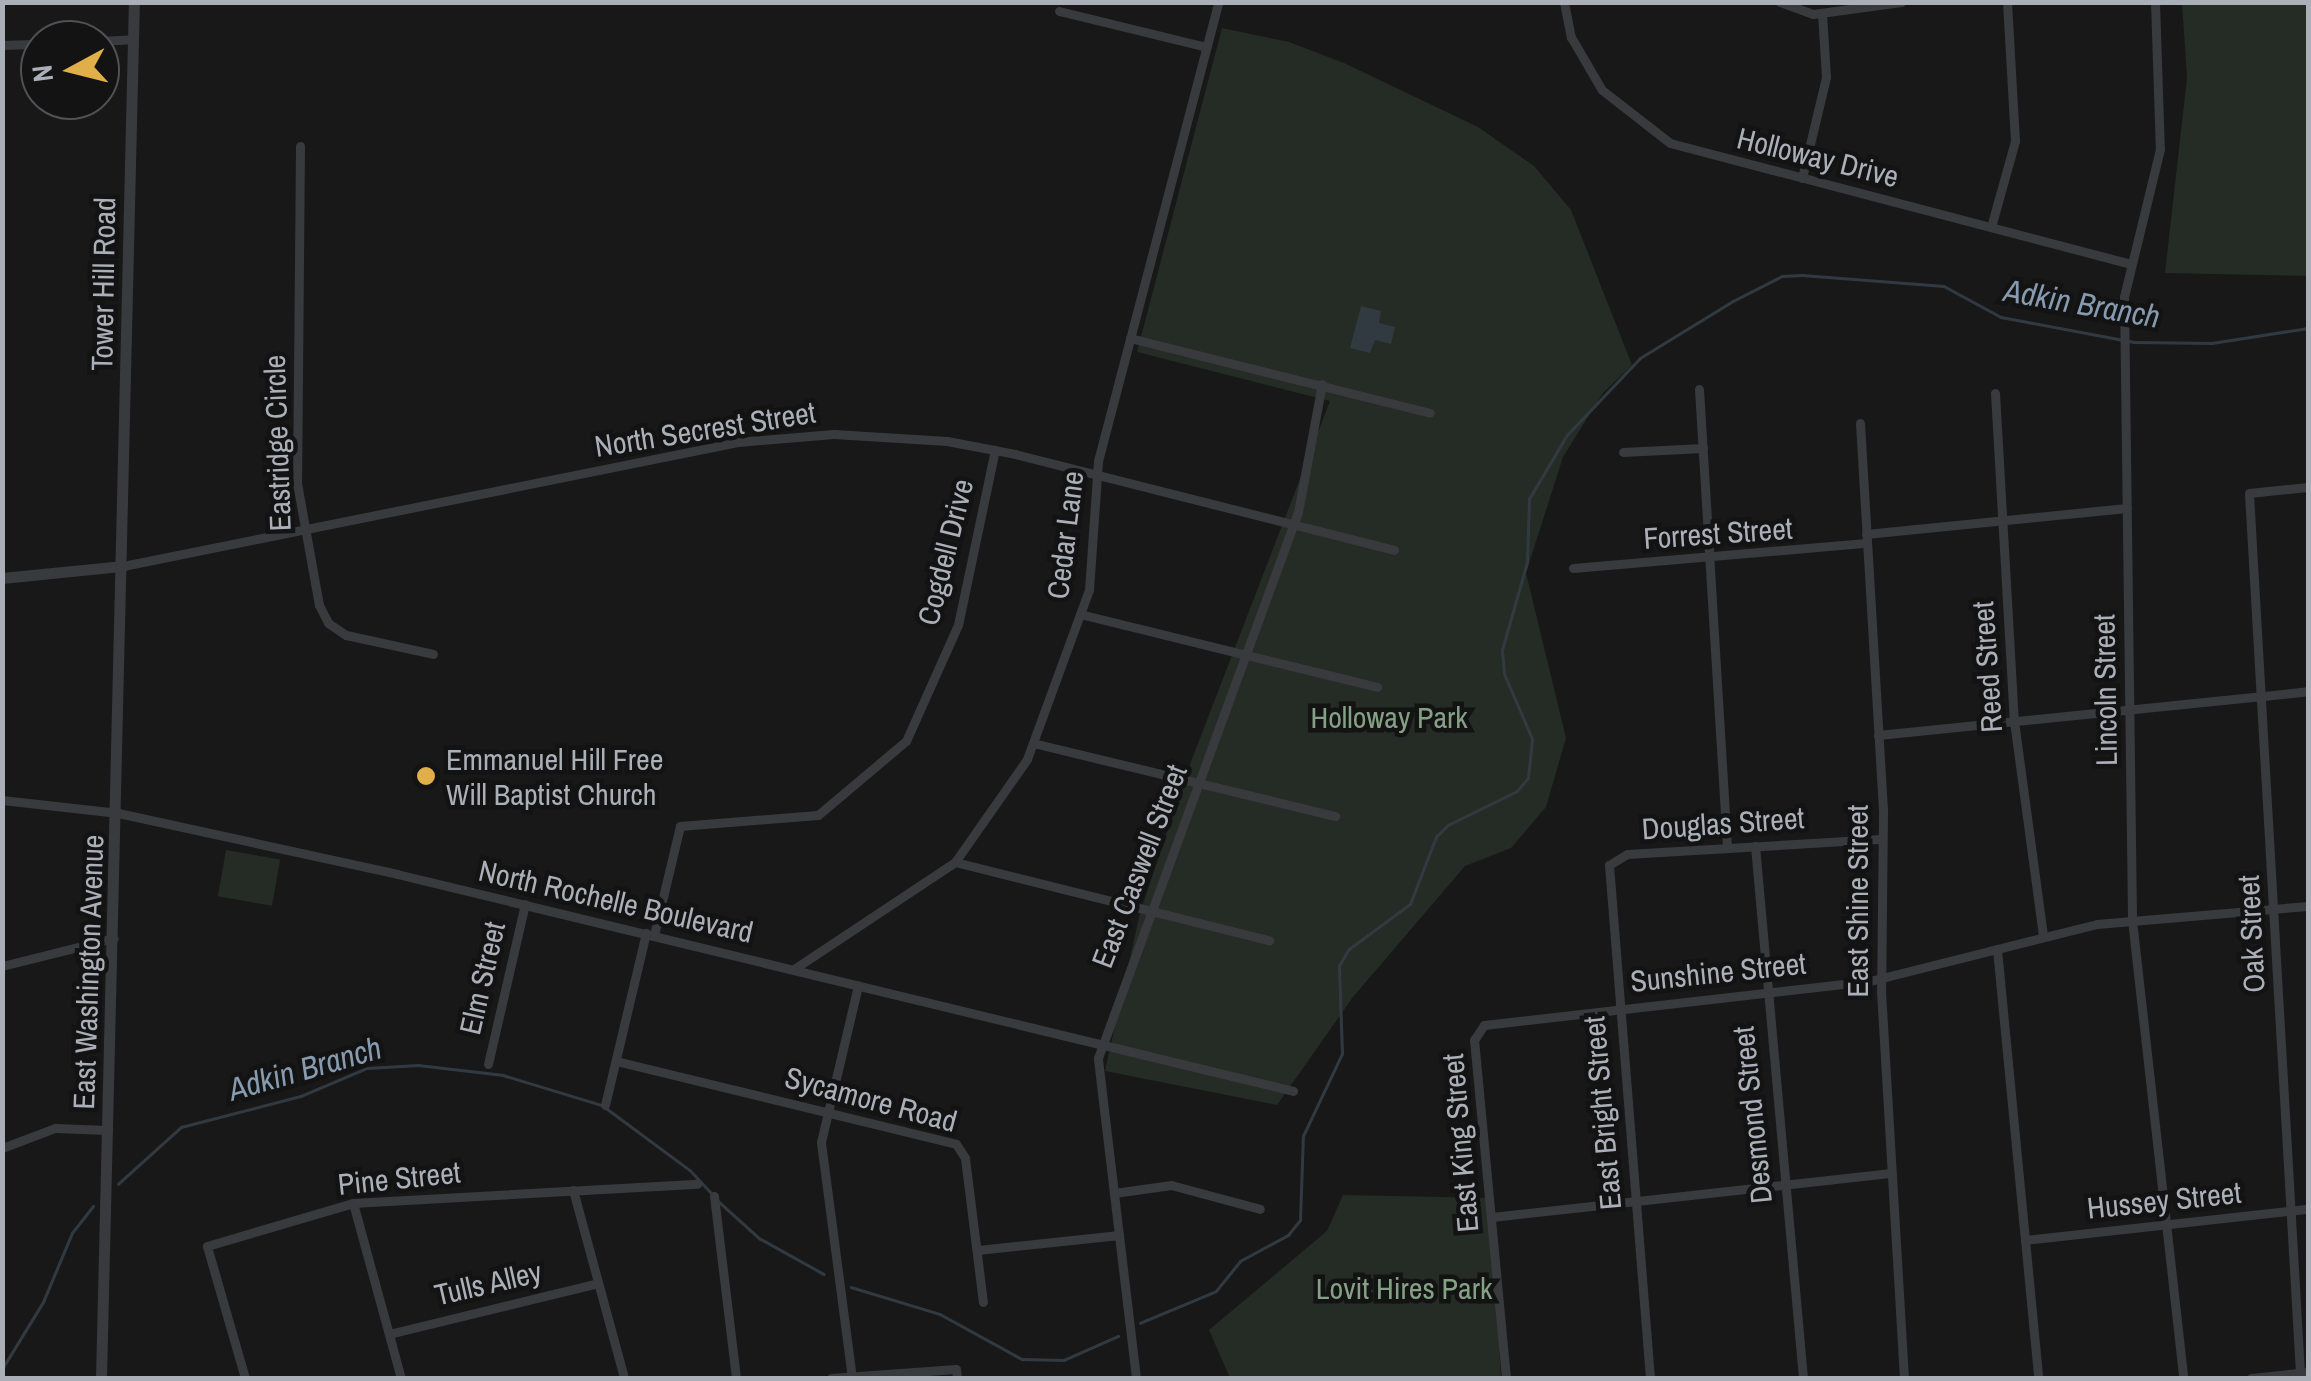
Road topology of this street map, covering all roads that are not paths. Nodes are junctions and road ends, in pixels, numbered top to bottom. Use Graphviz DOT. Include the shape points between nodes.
graph roads {
  1 [pos="134,2"];
  2 [pos="1218,2"];
  3 [pos="1564,2"];
  4 [pos="1780,2"];
  5 [pos="1901,2"];
  6 [pos="2007,2"];
  7 [pos="2154,2"];
  8 [pos="1059,11"];
  9 [pos="1822,13"];
  10 [pos="120,40"];
  11 [pos="133,40"];
  12 [pos="1206,47"];
  13 [pos="300,146"];
  14 [pos="1802,178"];
  15 [pos="1992,227"];
  16 [pos="2131,264"];
  17 [pos="1130,338"];
  18 [pos="1322,384"];
  19 [pos="1698,389"];
  20 [pos="1995,393"];
  21 [pos="1430,413"];
  22 [pos="1860,423"];
  23 [pos="1703,448"];
  24 [pos="995,450"];
  25 [pos="1623,452"];
  26 [pos="1098,475"];
  27 [pos="2308,487"];
  28 [pos="2127,508"];
  29 [pos="2003,521"];
  30 [pos="1294,524"];
  31 [pos="304,532"];
  32 [pos="1866,538"];
  33 [pos="1394,550"];
  34 [pos="1710,559"];
  35 [pos="124,566"];
  36 [pos="1573,568"];
  37 [pos="2,578"];
  38 [pos="1080,614"];
  39 [pos="434,654"];
  40 [pos="1246,654"];
  41 [pos="1377,687"];
  42 [pos="2308,691"];
  43 [pos="2260,693"];
  44 [pos="2130,708"];
  45 [pos="2014,721"];
  46 [pos="1878,735"];
  47 [pos="1033,743"];
  48 [pos="1197,782"];
  49 [pos="2,800"];
  50 [pos="118,814"];
  51 [pos="1336,816"];
  52 [pos="1882,839"];
  53 [pos="1755,846"];
  54 [pos="1727,848"];
  55 [pos="1627,854"];
  56 [pos="954,862"];
  57 [pos="525,904"];
  58 [pos="2308,906"];
  59 [pos="2275,908"];
  60 [pos="1149,911"];
  61 [pos="2132,920"];
  62 [pos="650,934"];
  63 [pos="2043,936"];
  64 [pos="114,938"];
  65 [pos="1268,940"];
  66 [pos="1997,949"];
  67 [pos="2,966"];
  68 [pos="794,969"];
  69 [pos="1882,978"];
  70 [pos="858,985"];
  71 [pos="1765,992"];
  72 [pos="1618,1008"];
  73 [pos="1484,1025"];
  74 [pos="1101,1044"];
  75 [pos="616,1060"];
  76 [pos="488,1064"];
  77 [pos="1293,1092"];
  78 [pos="606,1105"];
  79 [pos="828,1111"];
  80 [pos="108,1130"];
  81 [pos="2,1148"];
  82 [pos="1892,1173"];
  83 [pos="697,1184"];
  84 [pos="1784,1186"];
  85 [pos="573,1190"];
  86 [pos="1114,1193"];
  87 [pos="714,1196"];
  88 [pos="1635,1201"];
  89 [pos="353,1203"];
  90 [pos="2308,1208"];
  91 [pos="1260,1209"];
  92 [pos="2290,1210"];
  93 [pos="1492,1216"];
  94 [pos="2166,1225"];
  95 [pos="1119,1234"];
  96 [pos="2025,1240"];
  97 [pos="978,1250"];
  98 [pos="598,1283"];
  99 [pos="983,1302"];
  100 [pos="389,1334"];
  101 [pos="2304,1372"];
  102 [pos="956,1374"];
  103 [pos="852,1377"];
  104 [pos="101,1378"];
  105 [pos="245,1378"];
  106 [pos="401,1378"];
  107 [pos="624,1378"];
  108 [pos="736,1378"];
  109 [pos="831,1378"];
  110 [pos="1136,1378"];
  111 [pos="1506,1378"];
  112 [pos="1650,1378"];
  113 [pos="1803,1378"];
  114 [pos="1904,1378"];
  115 [pos="2038,1378"];
  116 [pos="2183,1378"];
  117 [pos="2252,1378"];
  1 -- 11 [label="street, Tower Hill Road"];
  2 -- 12 [label="street, Cedar Lane"];
  3 -- 14 [label="street, Holloway Drive" via="1587,70 1638,124 1681,147"];
  4 -- 9 [label="street"];
  5 -- 9 [label="street"];
  6 -- 15 [label="street" via="2015,141"];
  7 -- 16 [label="street, Lincoln Street" via="2160,148"];
  8 -- 12 [label="street"];
  9 -- 14 [label="street" via="1826,77"];
  10 -- 11 [label="street"];
  11 -- 35 [label="street, Tower Hill Road"];
  12 -- 17 [label="street, Cedar Lane"];
  13 -- 31 [label="street, Eastridge Circle" via="297,482"];
  14 -- 15 [label="street, Holloway Drive"];
  15 -- 16 [label="street, Holloway Drive"];
  16 -- 28 [label="street, Lincoln Street" via="2123,334"];
  17 -- 18 [label="street"];
  17 -- 26 [label="street, Cedar Lane"];
  18 -- 21 [label="street"];
  18 -- 30 [label="street, East Caswell Street"];
  19 -- 23 [label="street"];
  20 -- 29 [label="street, Reed Street"];
  22 -- 32 [label="street, East Shine Street"];
  23 -- 25 [label="street"];
  23 -- 34 [label="street"];
  24 -- 26 [label="street, North Secrest Street"];
  24 -- 31 [label="street, North Secrest Street" via="887,434 791,436"];
  24 -- 62 [label="street, Cogdell Drive" via="958,625 906,741 818,814 680,826"];
  26 -- 30 [label="street, North Secrest Street"];
  26 -- 38 [label="street, Cedar Lane" via="1089,590"];
  27 -- 43 [label="street, Oak Street" via="2249,493"];
  28 -- 29 [label="street, Forrest Street"];
  28 -- 44 [label="street, Lincoln Street"];
  29 -- 32 [label="street, Forrest Street"];
  29 -- 45 [label="street, Reed Street"];
  30 -- 33 [label="street, North Secrest Street"];
  30 -- 40 [label="street, East Caswell Street"];
  31 -- 35 [label="street, North Secrest Street"];
  31 -- 39 [label="street, Eastridge Circle" via="328,623 346,635"];
  32 -- 34 [label="street, Forrest Street"];
  32 -- 46 [label="street, East Shine Street"];
  34 -- 36 [label="street, Forrest Street"];
  34 -- 54 [label="street"];
  35 -- 37 [label="street"];
  35 -- 50 [label="street, East Washington Avenue"];
  38 -- 40 [label="street"];
  38 -- 47 [label="street, Cedar Lane"];
  40 -- 41 [label="street"];
  40 -- 48 [label="street, East Caswell Street"];
  42 -- 43 [label="street"];
  43 -- 44 [label="street"];
  43 -- 59 [label="street, Oak Street"];
  44 -- 45 [label="street"];
  44 -- 61 [label="street, Lincoln Street"];
  45 -- 46 [label="street"];
  45 -- 63 [label="street, Reed Street"];
  46 -- 52 [label="street, East Shine Street"];
  47 -- 48 [label="street"];
  47 -- 56 [label="street, Cedar Lane"];
  48 -- 51 [label="street"];
  48 -- 60 [label="street, East Caswell Street"];
  49 -- 50 [label="street, North Rochelle Boulevard"];
  50 -- 57 [label="street, North Rochelle Boulevard"];
  50 -- 64 [label="street, East Washington Avenue"];
  52 -- 53 [label="street, Douglas Street"];
  52 -- 69 [label="street, East Shine Street"];
  53 -- 54 [label="street, Douglas Street"];
  53 -- 71 [label="street, Desmond Street"];
  54 -- 55 [label="street, Douglas Street"];
  55 -- 72 [label="street, East Bright Street" via="1609,866 1606,877"];
  56 -- 60 [label="street"];
  56 -- 68 [label="street, Cedar Lane"];
  57 -- 62 [label="street, North Rochelle Boulevard"];
  57 -- 76 [label="street, Elm Street"];
  58 -- 59 [label="street, Sunshine Street"];
  59 -- 61 [label="street, Sunshine Street"];
  59 -- 92 [label="street, Oak Street"];
  60 -- 65 [label="street"];
  60 -- 74 [label="street, East Caswell Street"];
  61 -- 63 [label="street, Sunshine Street"];
  61 -- 94 [label="street, Lincoln Street"];
  62 -- 68 [label="street, North Rochelle Boulevard"];
  62 -- 75 [label="street"];
  63 -- 66 [label="street, Sunshine Street"];
  64 -- 67 [label="street"];
  64 -- 80 [label="street, East Washington Avenue"];
  66 -- 69 [label="street, Sunshine Street"];
  66 -- 96 [label="street"];
  68 -- 70 [label="street, North Rochelle Boulevard"];
  69 -- 71 [label="street, Sunshine Street"];
  69 -- 82 [label="street, East Shine Street"];
  70 -- 74 [label="street, North Rochelle Boulevard"];
  70 -- 79 [label="street"];
  71 -- 72 [label="street, Sunshine Street"];
  71 -- 84 [label="street, Desmond Street"];
  72 -- 73 [label="street, Sunshine Street"];
  72 -- 88 [label="street, East Bright Street"];
  73 -- 93 [label="street, East King Street" via="1474,1040"];
  74 -- 77 [label="street, North Rochelle Boulevard"];
  74 -- 86 [label="street, East Caswell Street"];
  75 -- 78 [label="street"];
  75 -- 79 [label="street, Sycamore Road"];
  79 -- 97 [label="street, Sycamore Road" via="963,1150"];
  79 -- 103 [label="street" via="821,1142"];
  80 -- 81 [label="street" via="55,1128"];
  80 -- 104 [label="street, East Washington Avenue"];
  82 -- 84 [label="street"];
  82 -- 114 [label="street, East Shine Street"];
  83 -- 85 [label="street"];
  84 -- 88 [label="street"];
  84 -- 113 [label="street, Desmond Street"];
  85 -- 89 [label="street, Pine Street"];
  85 -- 98 [label="street"];
  86 -- 91 [label="street" via="1171,1185"];
  86 -- 95 [label="street, East Caswell Street"];
  87 -- 108 [label="street"];
  88 -- 93 [label="street"];
  88 -- 112 [label="street, East Bright Street"];
  89 -- 100 [label="street"];
  89 -- 105 [label="street, Pine Street" via="207,1246"];
  90 -- 92 [label="street, Hussey Street"];
  92 -- 94 [label="street, Hussey Street"];
  92 -- 101 [label="street, Oak Street"];
  93 -- 111 [label="street, East King Street"];
  94 -- 96 [label="street, Hussey Street"];
  94 -- 116 [label="street, Lincoln Street"];
  95 -- 97 [label="street"];
  95 -- 110 [label="street, East Caswell Street"];
  96 -- 115 [label="street"];
  97 -- 99 [label="street, Sycamore Road"];
  98 -- 100 [label="street, Tulls Alley"];
  98 -- 107 [label="street"];
  100 -- 106 [label="street"];
  101 -- 117 [label="street"];
  102 -- 103 [label="street"];
  103 -- 109 [label="street"];
}
